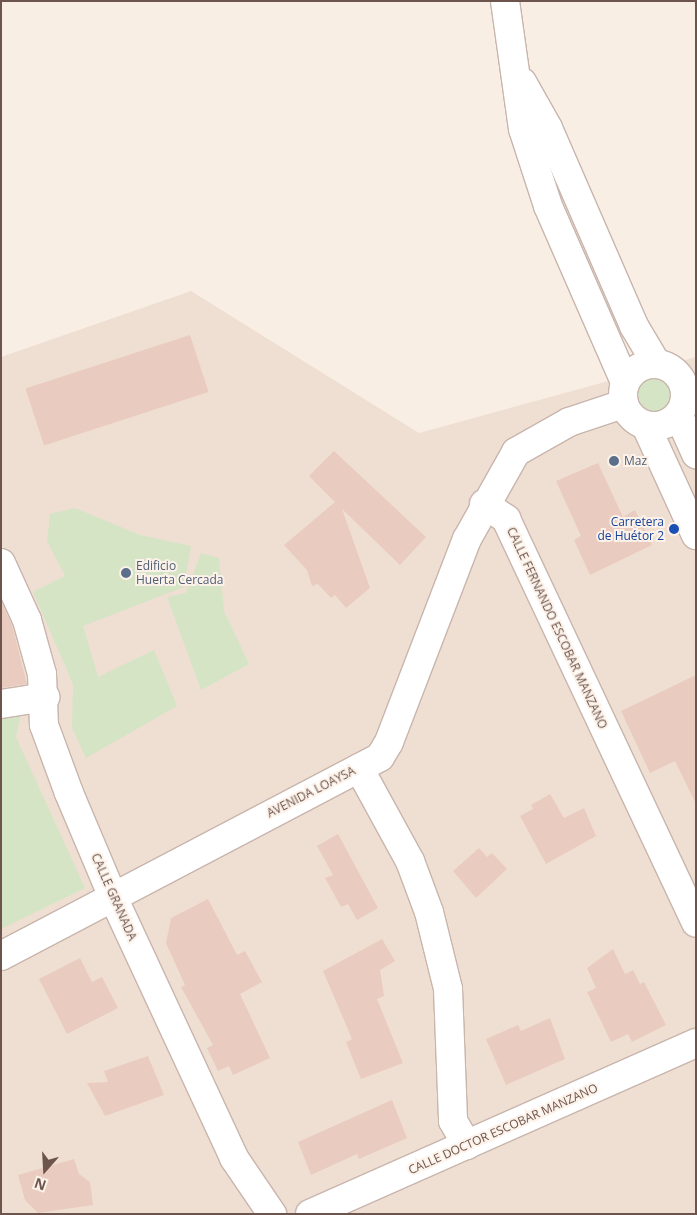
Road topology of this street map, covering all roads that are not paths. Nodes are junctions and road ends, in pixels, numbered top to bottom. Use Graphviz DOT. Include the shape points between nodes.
graph roads {
  1 [pos="504,1"];
  2 [pos="517,73"];
  3 [pos="656,363"];
  4 [pos="624,393"];
  5 [pos="679,416"];
  6 [pos="646,426"];
  7 [pos="696,454"];
  8 [pos="484,504"];
  9 [pos="696,536"];
  10 [pos="1,563"];
  11 [pos="45,698"];
  12 [pos="1,704"];
  13 [pos="359,768"];
  14 [pos="113,897"];
  15 [pos="696,923"];
  16 [pos="1,956"];
  17 [pos="696,1042"];
  18 [pos="467,1145"];
  19 [pos="272,1214"];
  20 [pos="310,1214"];
  1 -- 2 [label="street"];
  2 -- 3 [label="street" via="548,128 634,326"];
  2 -- 4 [label="street" via="523,129 548,206"];
  3 -- 4 [label="street" via="637,368"];
  3 -- 5 [label="street" via="673,368 684,382 686,400"];
  4 -- 6 [label="street" via="632,418"];
  4 -- 8 [label="street" via="516,452"];
  5 -- 6 [label="street" via="664,426"];
  5 -- 7 [label="street"];
  6 -- 9 [label="street"];
  8 -- 13 [label="street, AVENIDA LOAYSA" via="467,539 389,742 380,757"];
  8 -- 15 [label="street, CALLE FERNANDO ESCOBAR MANZANO" via="506,519"];
  10 -- 11 [label="street, CALLE GRANADA" via="26,620"];
  11 -- 12 [label="street"];
  11 -- 14 [label="street, CALLE GRANADA" via="44,725"];
  13 -- 14 [label="street, AVENIDA LOAYSA"];
  13 -- 18 [label="street" via="410,861 429,912 448,989 453,1121"];
  14 -- 16 [label="street, AVENIDA LOAYSA"];
  14 -- 19 [label="street, CALLE GRANADA" via="234,1158"];
  17 -- 18 [label="street, CALLE DOCTOR ESCOBAR MANZANO"];
  18 -- 20 [label="street, CALLE DOCTOR ESCOBAR MANZANO"];
}
